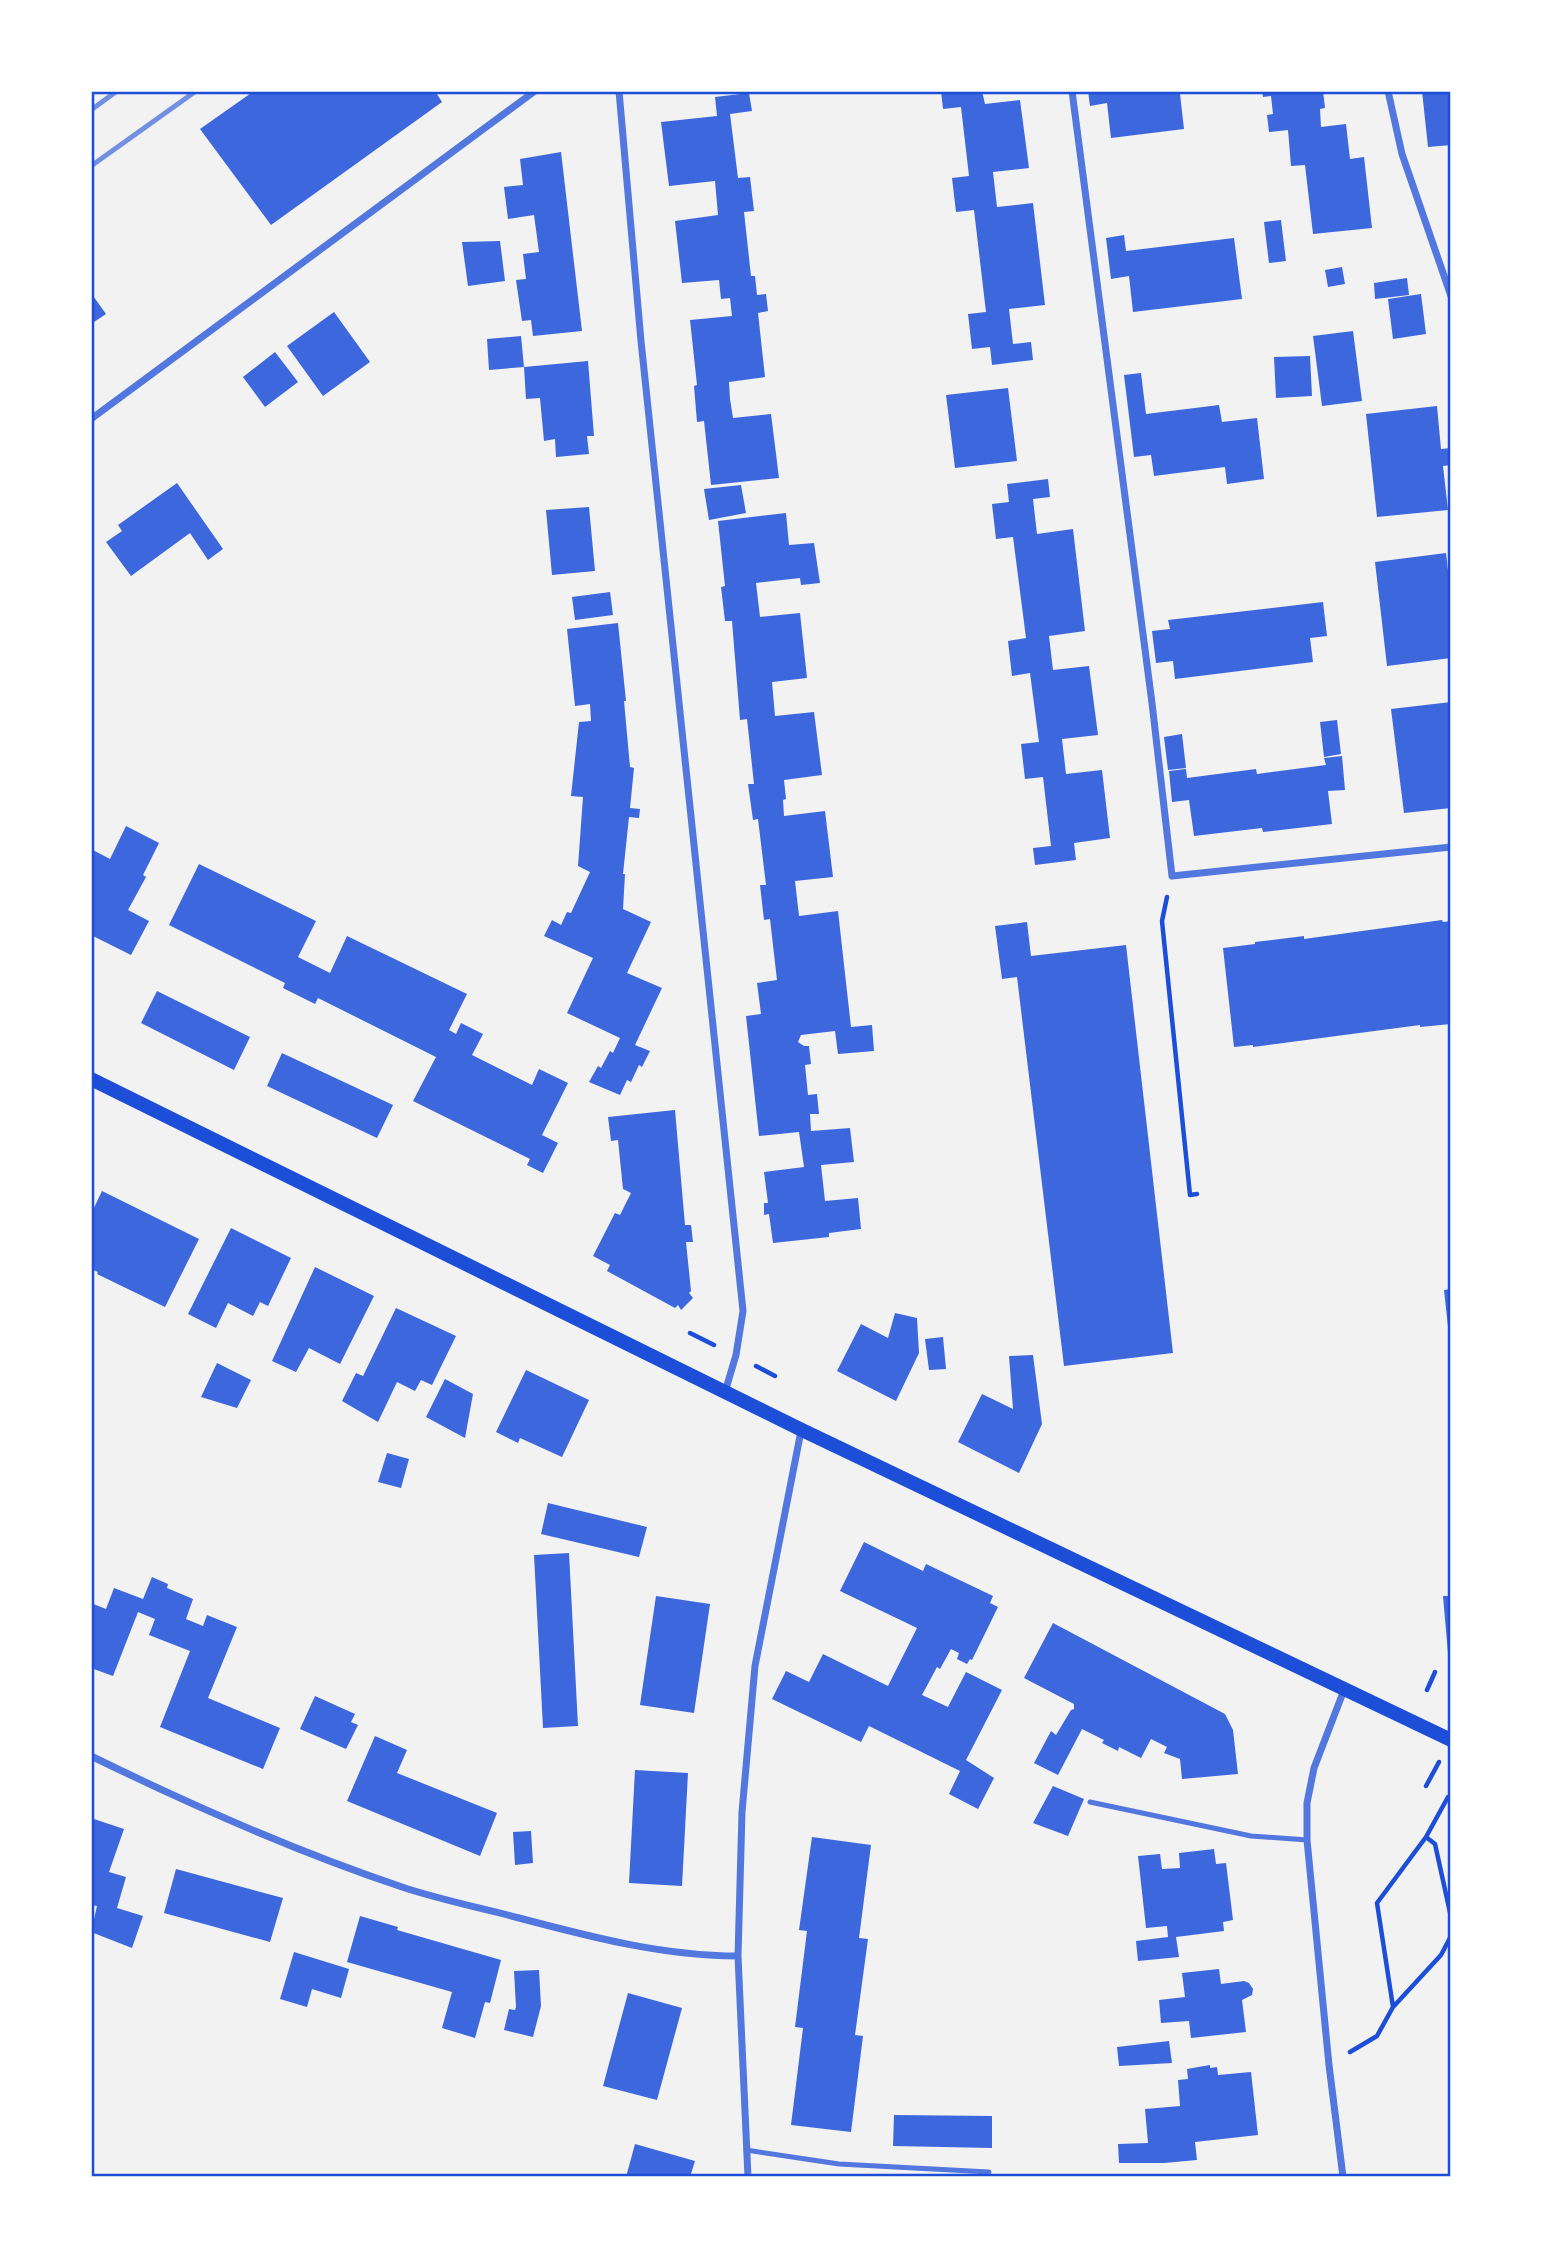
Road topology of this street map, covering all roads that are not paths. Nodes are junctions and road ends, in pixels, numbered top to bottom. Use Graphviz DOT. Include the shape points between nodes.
graph roads {
  1 [pos="536,91"];
  2 [pos="619,91"];
  3 [pos="1072,91"];
  4 [pos="1388,91"];
  5 [pos="1451,296"];
  6 [pos="91,419"];
  7 [pos="1451,847"];
  8 [pos="91,1079"];
  9 [pos="725,1393"];
  10 [pos="802,1430"];
  11 [pos="1344,1690"];
  12 [pos="1451,1740"];
  13 [pos="91,1756"];
  14 [pos="1090,1802"];
  15 [pos="1307,1840"];
  16 [pos="738,1956"];
  17 [pos="746,2150"];
  18 [pos="989,2172"];
  19 [pos="748,2177"];
  20 [pos="1343,2177"];
  1 -- 6 [label="street"];
  2 -- 9 [label="street" via="640,341 743,1311"];
  3 -- 7 [label="street" via="1172,876"];
  4 -- 5 [label="street" via="1402,154"];
  8 -- 9 [label="main road"];
  9 -- 10 [label="main road"];
  10 -- 11 [label="main road"];
  10 -- 16 [label="street" via="755,1666 742,1812"];
  11 -- 12 [label="main road"];
  11 -- 15 [label="street" via="1314,1768 1307,1803"];
  13 -- 16 [label="street" via="271,1839 409,1889 648,1949"];
  14 -- 15 [label="lane" via="1251,1836"];
  15 -- 20 [label="street"];
  16 -- 17 [label="street"];
  17 -- 18 [label="lane" via="839,2164"];
  17 -- 19 [label="street"];
}
